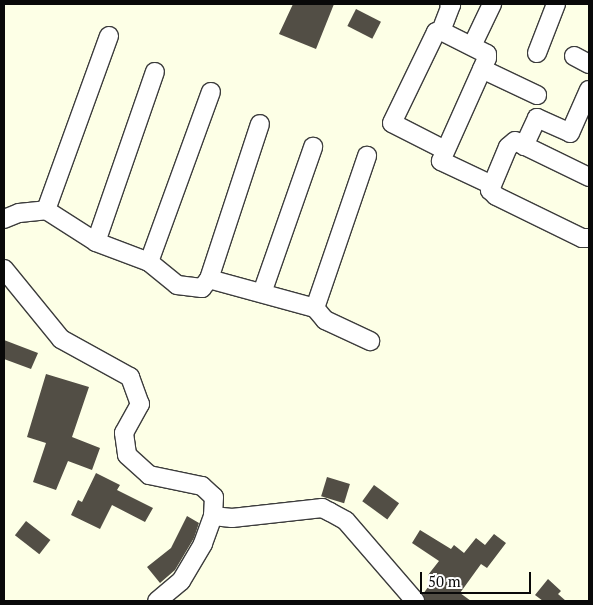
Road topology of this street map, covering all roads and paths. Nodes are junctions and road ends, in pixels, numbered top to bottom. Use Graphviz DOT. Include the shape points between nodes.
graph roads {
  1 [pos="449,4"];
  2 [pos="492,4"];
  3 [pos="556,4"];
  4 [pos="441,31"];
  5 [pos="109,36"];
  6 [pos="472,46"];
  7 [pos="537,53"];
  8 [pos="482,69"];
  9 [pos="155,72"];
  10 [pos="589,90"];
  11 [pos="211,92"];
  12 [pos="537,95"];
  13 [pos="260,124"];
  14 [pos="524,146"];
  15 [pos="313,147"];
  16 [pos="444,150"];
  17 [pos="367,156"];
  18 [pos="589,177"];
  19 [pos="492,185"];
  20 [pos="46,210"];
  21 [pos="4,219"];
  22 [pos="589,238"];
  23 [pos="96,242"];
  24 [pos="149,262"];
  25 [pos="4,268"];
  26 [pos="209,279"];
  27 [pos="262,293"];
  28 [pos="315,308"];
  29 [pos="370,341"];
  30 [pos="213,516"];
  31 [pos="158,601"];
  32 [pos="415,601"];
  1 -- 4 [label="street"];
  2 -- 6 [label="street"];
  3 -- 7 [label="street"];
  4 -- 6 [label="street"];
  4 -- 16 [label="street" via="436,32 392,123"];
  5 -- 20 [label="street"];
  6 -- 8 [label="street" via="487,54"];
  8 -- 12 [label="street"];
  8 -- 16 [label="street"];
  9 -- 23 [label="street"];
  10 -- 14 [label="street" via="570,133 537,118"];
  11 -- 24 [label="street"];
  13 -- 26 [label="street"];
  14 -- 18 [label="street"];
  14 -- 19 [label="street" via="512,143"];
  15 -- 27 [label="street"];
  16 -- 19 [label="street" via="441,161"];
  17 -- 28 [label="street"];
  19 -- 22 [label="street" via="490,190 496,196 582,238"];
  20 -- 21 [label="street" via="19,213"];
  20 -- 23 [label="street"];
  23 -- 24 [label="street"];
  24 -- 26 [label="street" via="177,285 202,288"];
  25 -- 30 [label="street" via="60,339 130,377 140,404 124,433 127,455 150,475 202,486 210,491 214,497"];
  26 -- 27 [label="street"];
  27 -- 28 [label="street"];
  28 -- 29 [label="street" via="325,320"];
  30 -- 31 [label="street" via="203,544 181,581"];
  30 -- 32 [label="street" via="232,518 322,508 346,521"];
}
